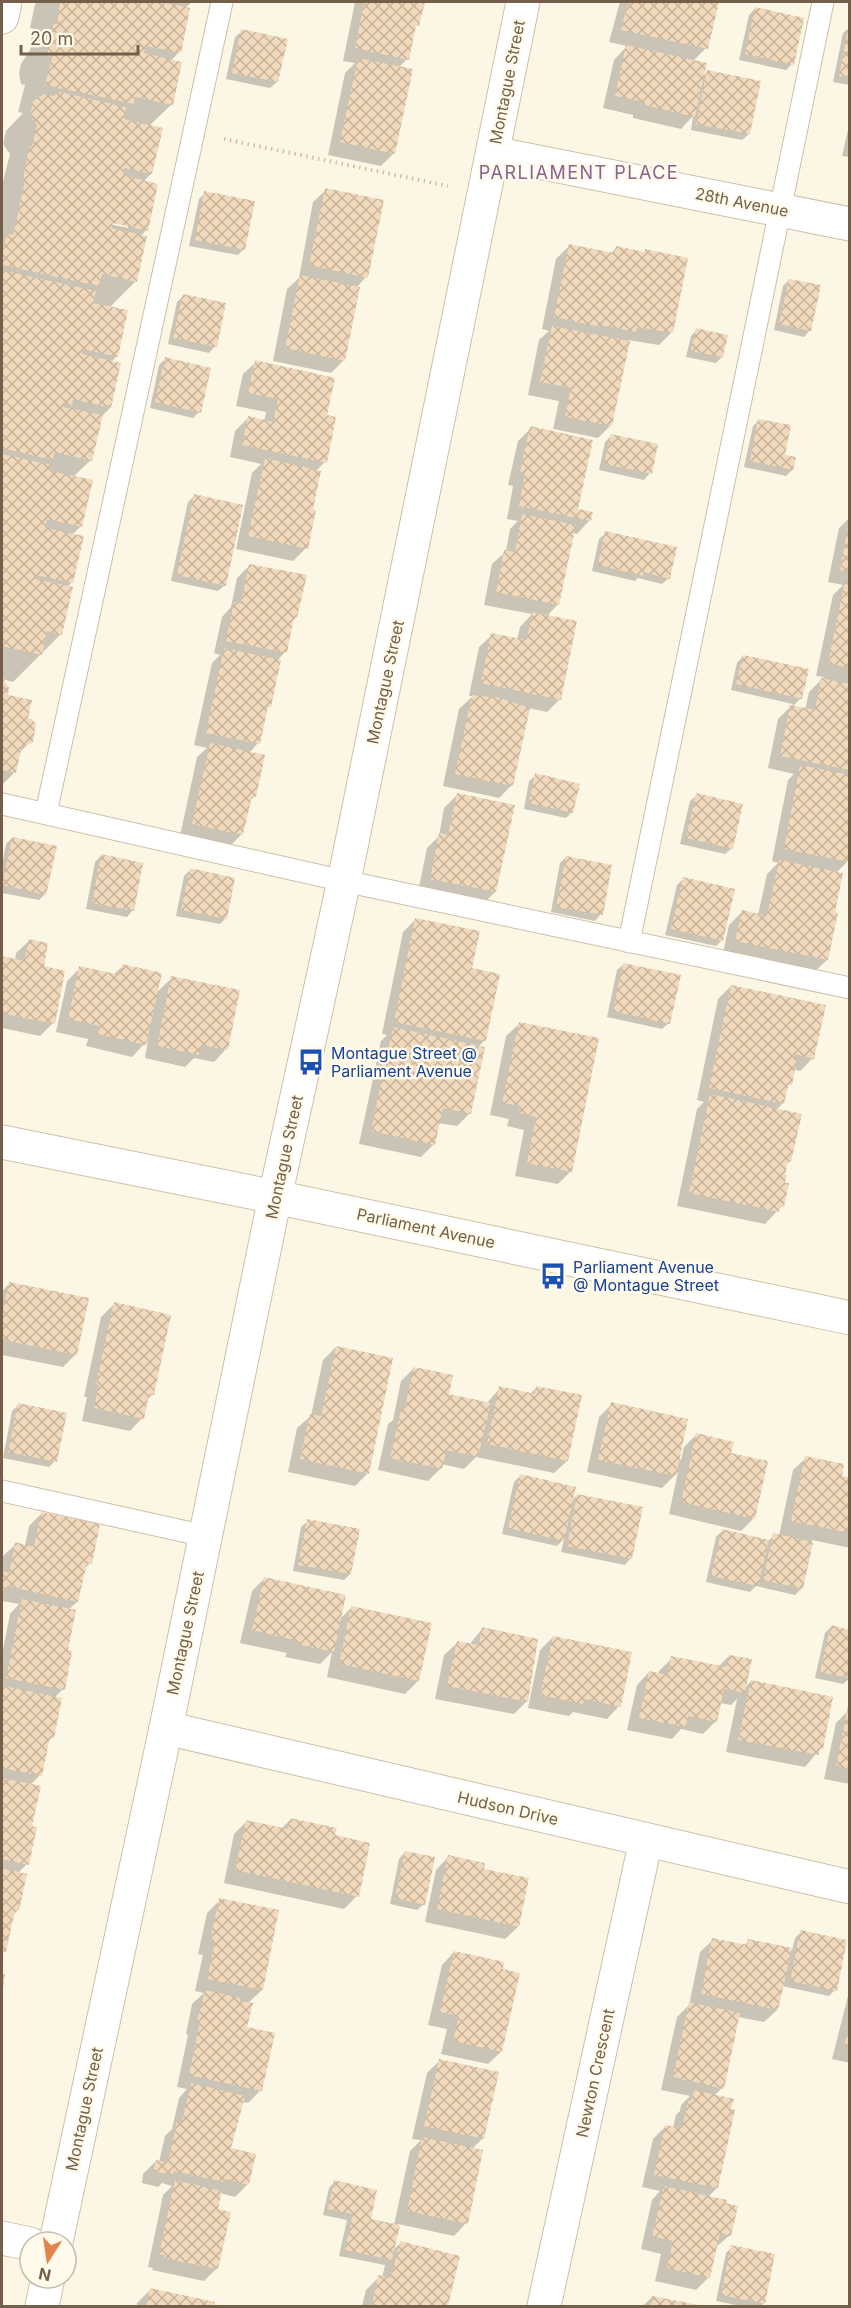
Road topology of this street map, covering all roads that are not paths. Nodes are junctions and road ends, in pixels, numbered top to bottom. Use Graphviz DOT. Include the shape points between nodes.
graph roads {
  1 [pos="5,2"];
  2 [pos="222,2"];
  3 [pos="524,2"];
  4 [pos="823,2"];
  5 [pos="2,17"];
  6 [pos="493,153"];
  7 [pos="780,209"];
  8 [pos="849,224"];
  9 [pos="2,804"];
  10 [pos="46,813"];
  11 [pos="344,881"];
  12 [pos="628,942"];
  13 [pos="849,988"];
  14 [pos="2,1142"];
  15 [pos="275,1197"];
  16 [pos="849,1318"];
  17 [pos="2,1491"];
  18 [pos="205,1536"];
  19 [pos="166,1728"];
  20 [pos="646,1840"];
  21 [pos="849,1887"];
  22 [pos="59,2230"];
  23 [pos="2,2238"];
  24 [pos="18,2241"];
  25 [pos="46,2290"];
  26 [pos="42,2307"];
  27 [pos="544,2307"];
  1 -- 5 [label="street"];
  2 -- 10 [label="lane"];
  3 -- 6 [label="street, Montague Street"];
  4 -- 7 [label="lane"];
  6 -- 7 [label="street, 28th Avenue"];
  6 -- 11 [label="street, Montague Street"];
  7 -- 8 [label="street, 28th Avenue"];
  7 -- 12 [label="lane"];
  9 -- 10 [label="lane"];
  10 -- 11 [label="lane"];
  11 -- 12 [label="lane"];
  11 -- 15 [label="street, Montague Street"];
  12 -- 13 [label="lane"];
  14 -- 15 [label="street, Parliament Avenue"];
  15 -- 16 [label="street, Parliament Avenue"];
  15 -- 18 [label="street, Montague Street"];
  17 -- 18 [label="lane"];
  18 -- 19 [label="street, Montague Street"];
  19 -- 20 [label="street, Hudson Drive"];
  19 -- 22 [label="street, Montague Street"];
  20 -- 21 [label="street, Hudson Drive"];
  20 -- 27 [label="street, Newton Crescent"];
  23 -- 24 [label="street"];
  25 -- 26 [label="street"];
}
